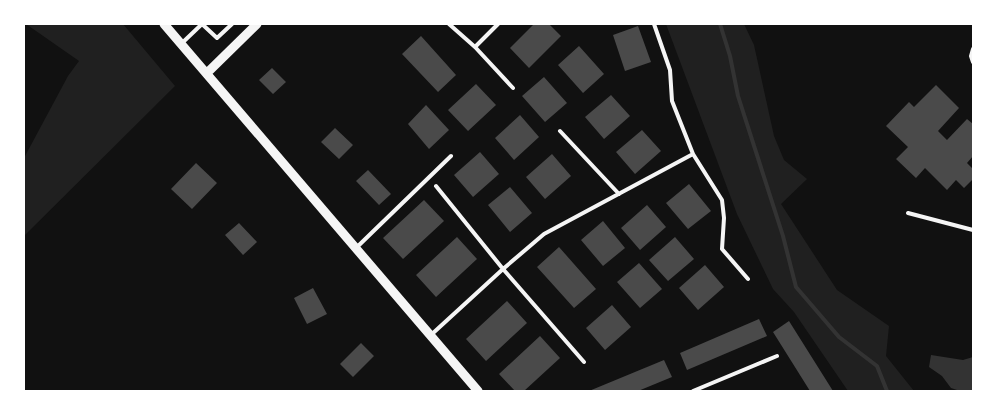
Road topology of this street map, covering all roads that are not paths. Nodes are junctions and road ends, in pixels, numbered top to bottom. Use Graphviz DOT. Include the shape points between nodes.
graph roads {
  1 [pos="164,24"];
  2 [pos="202,24"];
  3 [pos="232,24"];
  4 [pos="449,24"];
  5 [pos="498,24"];
  6 [pos="654,24"];
  7 [pos="255,25"];
  8 [pos="181,44"];
  9 [pos="475,47"];
  10 [pos="973,50"];
  11 [pos="973,62"];
  12 [pos="207,73"];
  13 [pos="513,88"];
  14 [pos="560,131"];
  15 [pos="693,154"];
  16 [pos="451,156"];
  17 [pos="436,186"];
  18 [pos="619,194"];
  19 [pos="908,214"];
  20 [pos="973,230"];
  21 [pos="356,248"];
  22 [pos="502,269"];
  23 [pos="748,279"];
  24 [pos="430,336"];
  25 [pos="776,356"];
  26 [pos="584,362"];
  27 [pos="478,391"];
  28 [pos="692,391"];
  1 -- 8 [label="street"];
  2 -- 3 [label="lane" via="216,38"];
  2 -- 8 [label="lane"];
  4 -- 9 [label="lane"];
  5 -- 9 [label="lane"];
  6 -- 15 [label="lane" via="670,70 672,101"];
  7 -- 12 [label="street"];
  8 -- 12 [label="street"];
  9 -- 13 [label="lane"];
  10 -- 11 [label="lane"];
  12 -- 21 [label="street"];
  14 -- 18 [label="lane"];
  15 -- 18 [label="lane"];
  15 -- 23 [label="lane" via="722,200 722,250"];
  16 -- 21 [label="lane"];
  17 -- 22 [label="lane"];
  18 -- 22 [label="lane" via="544,234"];
  19 -- 20 [label="lane"];
  21 -- 24 [label="street"];
  22 -- 24 [label="lane"];
  22 -- 26 [label="lane"];
  24 -- 27 [label="street"];
  25 -- 28 [label="lane"];
}
